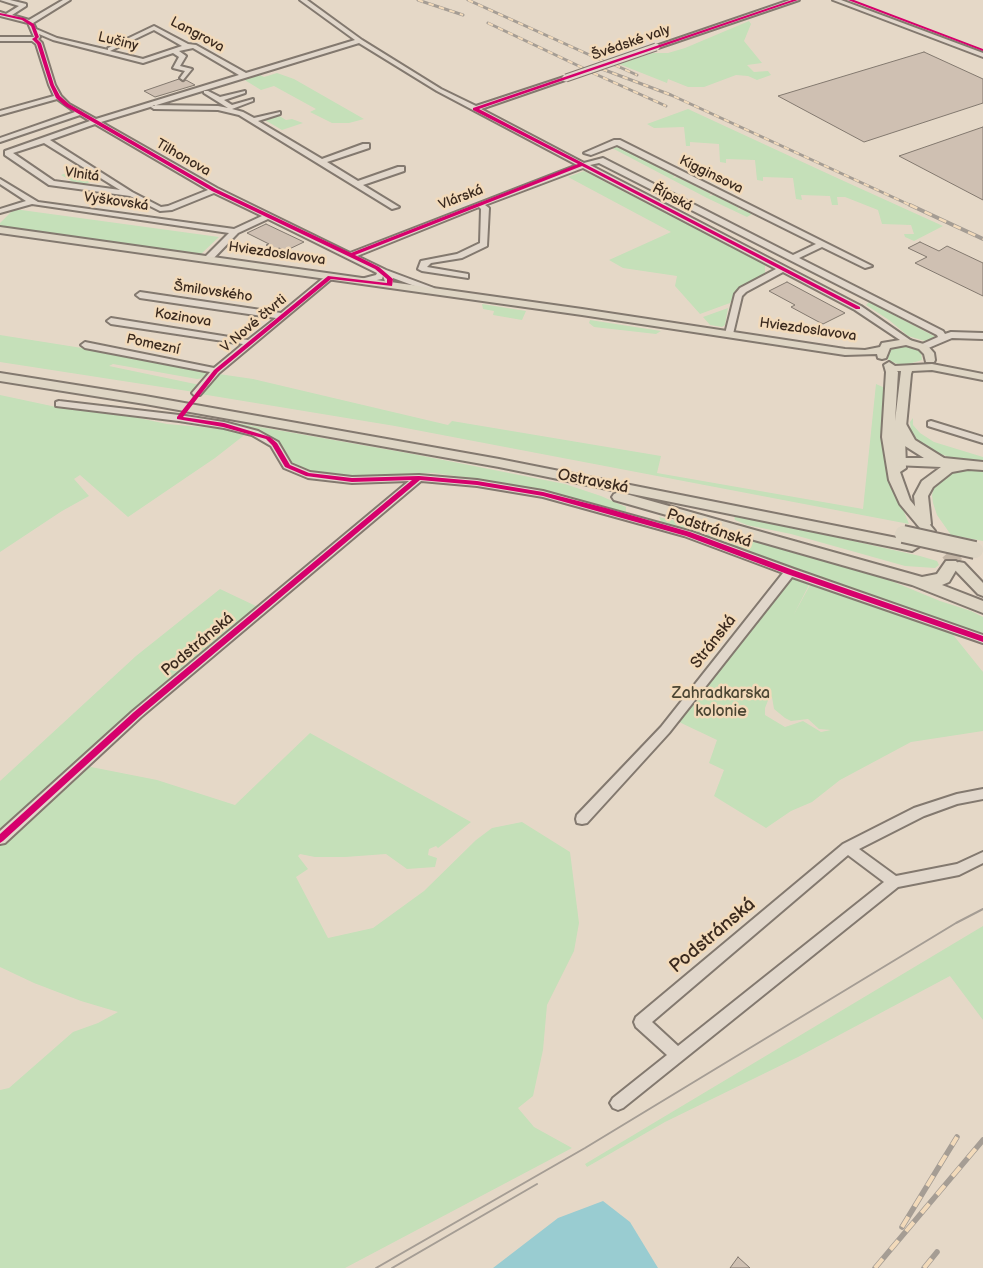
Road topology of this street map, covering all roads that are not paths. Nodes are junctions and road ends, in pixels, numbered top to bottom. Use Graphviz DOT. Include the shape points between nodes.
graph roads {
  1 [pos="3,0"];
  2 [pos="67,0"];
  3 [pos="303,0"];
  4 [pos="796,0"];
  5 [pos="836,0"];
  6 [pos="0,14"];
  7 [pos="8,15"];
  8 [pos="30,22"];
  9 [pos="36,31"];
  10 [pos="0,39"];
  11 [pos="55,39"];
  12 [pos="37,41"];
  13 [pos="360,41"];
  14 [pos="187,46"];
  15 [pos="110,49"];
  16 [pos="173,50"];
  17 [pos="983,55"];
  18 [pos="244,76"];
  19 [pos="183,78"];
  20 [pos="206,92"];
  21 [pos="243,92"];
  22 [pos="58,97"];
  23 [pos="218,100"];
  24 [pos="251,100"];
  25 [pos="225,106"];
  26 [pos="475,108"];
  27 [pos="126,111"];
  28 [pos="79,112"];
  29 [pos="278,112"];
  30 [pos="0,113"];
  31 [pos="241,113"];
  32 [pos="253,120"];
  33 [pos="96,122"];
  34 [pos="0,140"];
  35 [pos="46,141"];
  36 [pos="366,146"];
  37 [pos="0,150"];
  38 [pos="588,153"];
  39 [pos="8,154"];
  40 [pos="321,162"];
  41 [pos="581,165"];
  42 [pos="401,168"];
  43 [pos="0,181"];
  44 [pos="358,184"];
  45 [pos="214,190"];
  46 [pos="132,194"];
  47 [pos="32,202"];
  48 [pos="480,205"];
  49 [pos="395,207"];
  50 [pos="0,211"];
  51 [pos="266,216"];
  52 [pos="0,230"];
  53 [pos="235,232"];
  54 [pos="822,244"];
  55 [pos="351,255"];
  56 [pos="794,257"];
  57 [pos="208,260"];
  58 [pos="868,266"];
  59 [pos="377,268"];
  60 [pos="782,269"];
  61 [pos="465,276"];
  62 [pos="330,277"];
  63 [pos="364,281"];
  64 [pos="390,285"];
  65 [pos="435,291"];
  66 [pos="140,295"];
  67 [pos="282,316"];
  68 [pos="111,321"];
  69 [pos="884,325"];
  70 [pos="729,334"];
  71 [pos="983,336"];
  72 [pos="943,338"];
  73 [pos="909,342"];
  74 [pos="251,343"];
  75 [pos="85,345"];
  76 [pos="886,346"];
  77 [pos="924,348"];
  78 [pos="845,352"];
  79 [pos="926,363"];
  80 [pos="887,364"];
  81 [pos="0,366"];
  82 [pos="908,369"];
  83 [pos="216,372"];
  84 [pos="0,377"];
  85 [pos="983,377"];
  86 [pos="197,393"];
  87 [pos="59,404"];
  88 [pos="895,424"];
  89 [pos="931,424"];
  90 [pos="983,440"];
  91 [pos="900,462"];
  92 [pos="499,463"];
  93 [pos="966,465"];
  94 [pos="983,466"];
  95 [pos="947,469"];
  96 [pos="419,478"];
  97 [pos="926,527"];
  98 [pos="907,540"];
  99 [pos="979,550"];
  100 [pos="955,565"];
  101 [pos="790,572"];
  102 [pos="918,581"];
  103 [pos="983,591"];
  104 [pos="983,607"];
  105 [pos="983,638"];
  106 [pos="983,794"];
  107 [pos="582,819"];
  108 [pos="0,839"];
  109 [pos="848,848"];
  110 [pos="983,857"];
  111 [pos="894,882"];
  112 [pos="678,1055"];
  113 [pos="618,1103"];
  1 -- 7 [label="street" via="24,5"];
  2 -- 8 [label="street"];
  3 -- 13 [label="street, Řípská"];
  4 -- 26 [label="street, Švédské valy, bridge"];
  5 -- 17 [label="street"];
  6 -- 7 [label="street"];
  7 -- 8 [label="street"];
  8 -- 9 [label="street"];
  9 -- 11 [label="street, Lučiny"];
  9 -- 12 [label="street"];
  10 -- 12 [label="street, Lučiny"];
  11 -- 12 [label="street, Lučiny"];
  11 -- 16 [label="street, Lučiny" via="143,61"];
  12 -- 22 [label="street"];
  13 -- 18 [label="street"];
  13 -- 26 [label="street, Řípská"];
  14 -- 15 [label="street, Langrova" via="154,28"];
  14 -- 16 [label="street, Lučiny"];
  14 -- 18 [label="street, Langrova" via="194,46"];
  16 -- 19 [label="street" via="183,56 176,68 189,69"];
  18 -- 27 [label="street"];
  20 -- 23 [label="street"];
  21 -- 23 [label="street"];
  22 -- 28 [label="street, Tilhonova"];
  22 -- 30 [label="street"];
  23 -- 25 [label="street"];
  24 -- 25 [label="street"];
  25 -- 27 [label="street" via="154,107"];
  25 -- 31 [label="street"];
  25 -- 31 [label="street"];
  26 -- 41 [label="street, Řípská"];
  27 -- 33 [label="street"];
  28 -- 33 [label="street, Tilhonova"];
  28 -- 34 [label="street"];
  29 -- 32 [label="street"];
  31 -- 32 [label="street"];
  32 -- 40 [label="street"];
  33 -- 35 [label="street"];
  33 -- 45 [label="street, Tilhonova"];
  35 -- 39 [label="street"];
  35 -- 46 [label="street, Vlnitá"];
  36 -- 40 [label="street"];
  37 -- 39 [label="street, Vlnitá"];
  38 -- 54 [label="street, Kigginsova" via="617,142"];
  39 -- 46 [label="street, Vlnitá" via="52,183"];
  40 -- 44 [label="street"];
  41 -- 48 [label="street, Vlárská"];
  41 -- 56 [label="street, Řípská" via="603,160"];
  41 -- 60 [label="street, Řípská"];
  42 -- 44 [label="street"];
  43 -- 47 [label="street, Vyškovská"];
  44 -- 49 [label="street"];
  45 -- 46 [label="street, Vlnitá" via="160,209"];
  45 -- 51 [label="street, Tilhonova"];
  47 -- 50 [label="street"];
  47 -- 53 [label="street, Vyškovská"];
  48 -- 55 [label="street, Vlárská"];
  48 -- 61 [label="street, Vlárská" via="485,208 484,244 459,256 424,263 422,269"];
  51 -- 53 [label="street"];
  51 -- 55 [label="street, Tilhonova"];
  52 -- 57 [label="main road, Hviezdoslavova"];
  53 -- 57 [label="street"];
  54 -- 56 [label="street"];
  54 -- 58 [label="street, Kigginsova"];
  55 -- 59 [label="street, Tilhonova"];
  56 -- 72 [label="street, Řípská" via="940,333"];
  57 -- 62 [label="main road, Hviezdoslavova"];
  59 -- 63 [label="street" via="381,274 379,277"];
  59 -- 64 [label="street, Tilhonova" via="388,276"];
  59 -- 65 [label="street, Tilhonova"];
  60 -- 69 [label="street, Řípská"];
  60 -- 70 [label="street" via="738,296"];
  62 -- 63 [label="main road, Hviezdoslavova"];
  62 -- 67 [label="street, V Nové čtvrti"];
  63 -- 64 [label="main road, Hviezdoslavova"];
  64 -- 65 [label="main road, Hviezdoslavova"];
  65 -- 70 [label="main road, Hviezdoslavova"];
  66 -- 67 [label="street, Šmilovského"];
  67 -- 74 [label="street, V Nové čtvrti"];
  68 -- 74 [label="street, Kozinova"];
  69 -- 73 [label="street, Řípská"];
  69 -- 76 [label="street"];
  70 -- 78 [label="main road, Hviezdoslavova"];
  71 -- 72 [label="street" via="959,334"];
  72 -- 77 [label="street"];
  73 -- 76 [label="main road, Hviezdoslavova"];
  73 -- 77 [label="main road"];
  74 -- 83 [label="street, V Nové čtvrti"];
  75 -- 83 [label="street, Pomezní"];
  76 -- 78 [label="main road, Hviezdoslavova" via="865,353"];
  76 -- 80 [label="main road" via="882,356"];
  77 -- 79 [label="main road" via="929,353"];
  78 -- 80 [label="main road"];
  79 -- 82 [label="main road"];
  79 -- 85 [label="main road"];
  80 -- 82 [label="main road"];
  80 -- 88 [label="main road" via="892,372"];
  81 -- 98 [label="highway, Ostravská" via="503,454"];
  82 -- 88 [label="main road"];
  83 -- 86 [label="street, V Nové čtvrti"];
  84 -- 92 [label="highway, Ostravská"];
  87 -- 96 [label="street, Podstránská" via="180,416 224,425 268,438 287,466 308,476 352,480"];
  88 -- 91 [label="main road"];
  88 -- 93 [label="highway" via="918,450 935,458"];
  88 -- 97 [label="main road" via="890,452 897,486 904,501"];
  89 -- 90 [label="street"];
  91 -- 93 [label="highway"];
  91 -- 95 [label="highway"];
  91 -- 97 [label="main road" via="913,505"];
  92 -- 98 [label="highway, Ostravská"];
  92 -- 102 [label="highway"];
  93 -- 94 [label="highway"];
  93 -- 95 [label="highway"];
  95 -- 97 [label="highway" via="930,479 924,488 922,500"];
  96 -- 101 [label="street, Podstránská" via="476,482 543,494 688,534"];
  96 -- 108 [label="street, Podstránská" via="137,714"];
  98 -- 99 [label="highway, Ostravská"];
  98 -- 99 [label="highway, bridge"];
  100 -- 102 [label="highway" via="940,579"];
  100 -- 103 [label="main road"];
  101 -- 105 [label="street, Podstránská"];
  101 -- 107 [label="street, Stránská" via="665,730"];
  102 -- 104 [label="highway"];
  106 -- 109 [label="street, Podstránská" via="919,812"];
  109 -- 111 [label="street"];
  109 -- 112 [label="street, Podstránská" via="641,1022"];
  110 -- 111 [label="street" via="959,868"];
  111 -- 112 [label="street"];
  112 -- 113 [label="street"];
}
